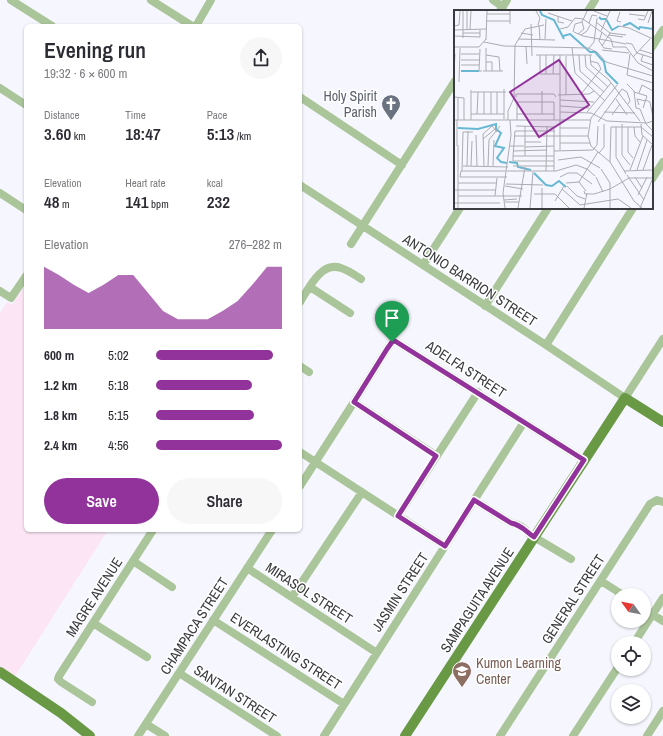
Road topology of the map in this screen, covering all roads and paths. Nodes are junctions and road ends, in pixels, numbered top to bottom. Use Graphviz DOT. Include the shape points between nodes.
graph roads {
  1 [pos="11,0"];
  2 [pos="151,0"];
  3 [pos="211,0"];
  4 [pos="493,0"];
  5 [pos="595,0"];
  6 [pos="503,6"];
  7 [pos="589,10"];
  8 [pos="49,24"];
  9 [pos="189,24"];
  10 [pos="197,24"];
  11 [pos="663,30"];
  12 [pos="653,45"];
  13 [pos="454,83"];
  14 [pos="0,88"];
  15 [pos="302,99"];
  16 [pos="24,104"];
  17 [pos="663,162"];
  18 [pos="402,165"];
  19 [pos="653,177"];
  20 [pos="302,187"];
  21 [pos="0,193"];
  22 [pos="24,209"];
  23 [pos="459,209"];
  24 [pos="547,209"];
  25 [pos="632,209"];
  26 [pos="362,226"];
  27 [pos="351,244"];
  28 [pos="423,265"];
  29 [pos="24,279"];
  30 [pos="361,279"];
  31 [pos="310,286"];
  32 [pos="0,291"];
  33 [pos="302,299"];
  34 [pos="485,306"];
  35 [pos="350,313"];
  36 [pos="663,339"];
  37 [pos="546,345"];
  38 [pos="302,367"];
  39 [pos="309,372"];
  40 [pos="478,392"];
  41 [pos="625,398"];
  42 [pos="354,402"];
  43 [pos="524,422"];
  44 [pos="663,422"];
  45 [pos="302,453"];
  46 [pos="436,456"];
  47 [pos="584,460"];
  48 [pos="316,462"];
  49 [pos="302,483"];
  50 [pos="362,492"];
  51 [pos="474,500"];
  52 [pos="660,501"];
  53 [pos="398,516"];
  54 [pos="152,532"];
  55 [pos="271,532"];
  56 [pos="532,536"];
  57 [pos="445,546"];
  58 [pos="571,559"];
  59 [pos="133,561"];
  60 [pos="247,568"];
  61 [pos="601,581"];
  62 [pos="172,587"];
  63 [pos="612,588"];
  64 [pos="292,597"];
  65 [pos="663,598"];
  66 [pos="653,614"];
  67 [pos="213,620"];
  68 [pos="663,621"];
  69 [pos="93,623"];
  70 [pos="639,636"];
  71 [pos="377,652"];
  72 [pos="147,657"];
  73 [pos="0,672"];
  74 [pos="179,673"];
  75 [pos="613,676"];
  76 [pos="92,702"];
  77 [pos="344,704"];
  78 [pos="663,711"];
  79 [pos="146,724"];
  80 [pos="90,736"];
  81 [pos="138,736"];
  82 [pos="165,736"];
  83 [pos="276,736"];
  84 [pos="324,736"];
  85 [pos="406,736"];
  86 [pos="500,736"];
  87 [pos="573,736"];
  88 [pos="647,736"];
  1 -- 8 [label="street"];
  2 -- 9 [label="street"];
  3 -- 10 [label="street"];
  4 -- 6 [label="street"];
  5 -- 7 [label="street"];
  11 -- 12 [label="street"];
  13 -- 18 [label="street"];
  14 -- 16 [label="street"];
  15 -- 18 [label="street"];
  17 -- 19 [label="street"];
  18 -- 26 [label="street"];
  20 -- 26 [label="street, ANTONIO BARRION STREET"];
  21 -- 22 [label="street"];
  23 -- 28 [label="street"];
  24 -- 34 [label="street"];
  25 -- 37 [label="street"];
  26 -- 27 [label="street"];
  26 -- 28 [label="street, ANTONIO BARRION STREET"];
  28 -- 34 [label="street, ANTONIO BARRION STREET"];
  29 -- 32 [label="street" via="11,298"];
  30 -- 31 [label="street" via="342,268 330,267"];
  31 -- 33 [label="street"];
  31 -- 35 [label="street"];
  34 -- 37 [label="street, ANTONIO BARRION STREET"];
  36 -- 41 [label="street"];
  37 -- 41 [label="street, ANTONIO BARRION STREET"];
  38 -- 39 [label="street"];
  40 -- 42 [label="street, ADELFA STREET" via="395,341 387,349"];
  40 -- 43 [label="street, ADELFA STREET"];
  40 -- 46 [label="street"];
  41 -- 44 [label="main road"];
  41 -- 47 [label="main road, SAMPAGUITA AVENUE"];
  42 -- 46 [label="street"];
  42 -- 48 [label="street, ADELFA STREET"];
  43 -- 47 [label="street, ADELFA STREET"];
  43 -- 51 [label="street, JASMIN STREET"];
  45 -- 48 [label="street"];
  46 -- 53 [label="street"];
  47 -- 56 [label="main road, SAMPAGUITA AVENUE"];
  48 -- 49 [label="street"];
  48 -- 50 [label="street"];
  50 -- 53 [label="street"];
  50 -- 64 [label="street"];
  51 -- 56 [label="street" via="511,523 521,526"];
  51 -- 57 [label="street, JASMIN STREET"];
  52 -- 61 [label="street, GENERAL STREET" via="650,504"];
  53 -- 57 [label="street"];
  54 -- 59 [label="street, MAGRE AVENUE"];
  55 -- 60 [label="street, CHAMPACA STREET"];
  56 -- 58 [label="street"];
  56 -- 85 [label="main road, SAMPAGUITA AVENUE"];
  57 -- 71 [label="street, JASMIN STREET"];
  59 -- 62 [label="street"];
  59 -- 69 [label="street, MAGRE AVENUE"];
  60 -- 64 [label="street, MIRASOL STREET"];
  60 -- 67 [label="street, CHAMPACA STREET"];
  61 -- 63 [label="street"];
  61 -- 86 [label="street, GENERAL STREET"];
  64 -- 71 [label="street, MIRASOL STREET"];
  65 -- 66 [label="street"];
  66 -- 68 [label="street"];
  66 -- 70 [label="street"];
  67 -- 74 [label="street, CHAMPACA STREET"];
  67 -- 77 [label="street, EVERLASTING STREET"];
  69 -- 72 [label="street"];
  69 -- 76 [label="street, MAGRE AVENUE" via="58,679"];
  71 -- 77 [label="street, JASMIN STREET"];
  73 -- 80 [label="main road"];
  74 -- 79 [label="street, CHAMPACA STREET"];
  74 -- 83 [label="street, SANTAN STREET"];
  75 -- 87 [label="street"];
  77 -- 84 [label="street, JASMIN STREET"];
  78 -- 88 [label="street"];
  79 -- 81 [label="street, CHAMPACA STREET"];
  79 -- 82 [label="street"];
}
